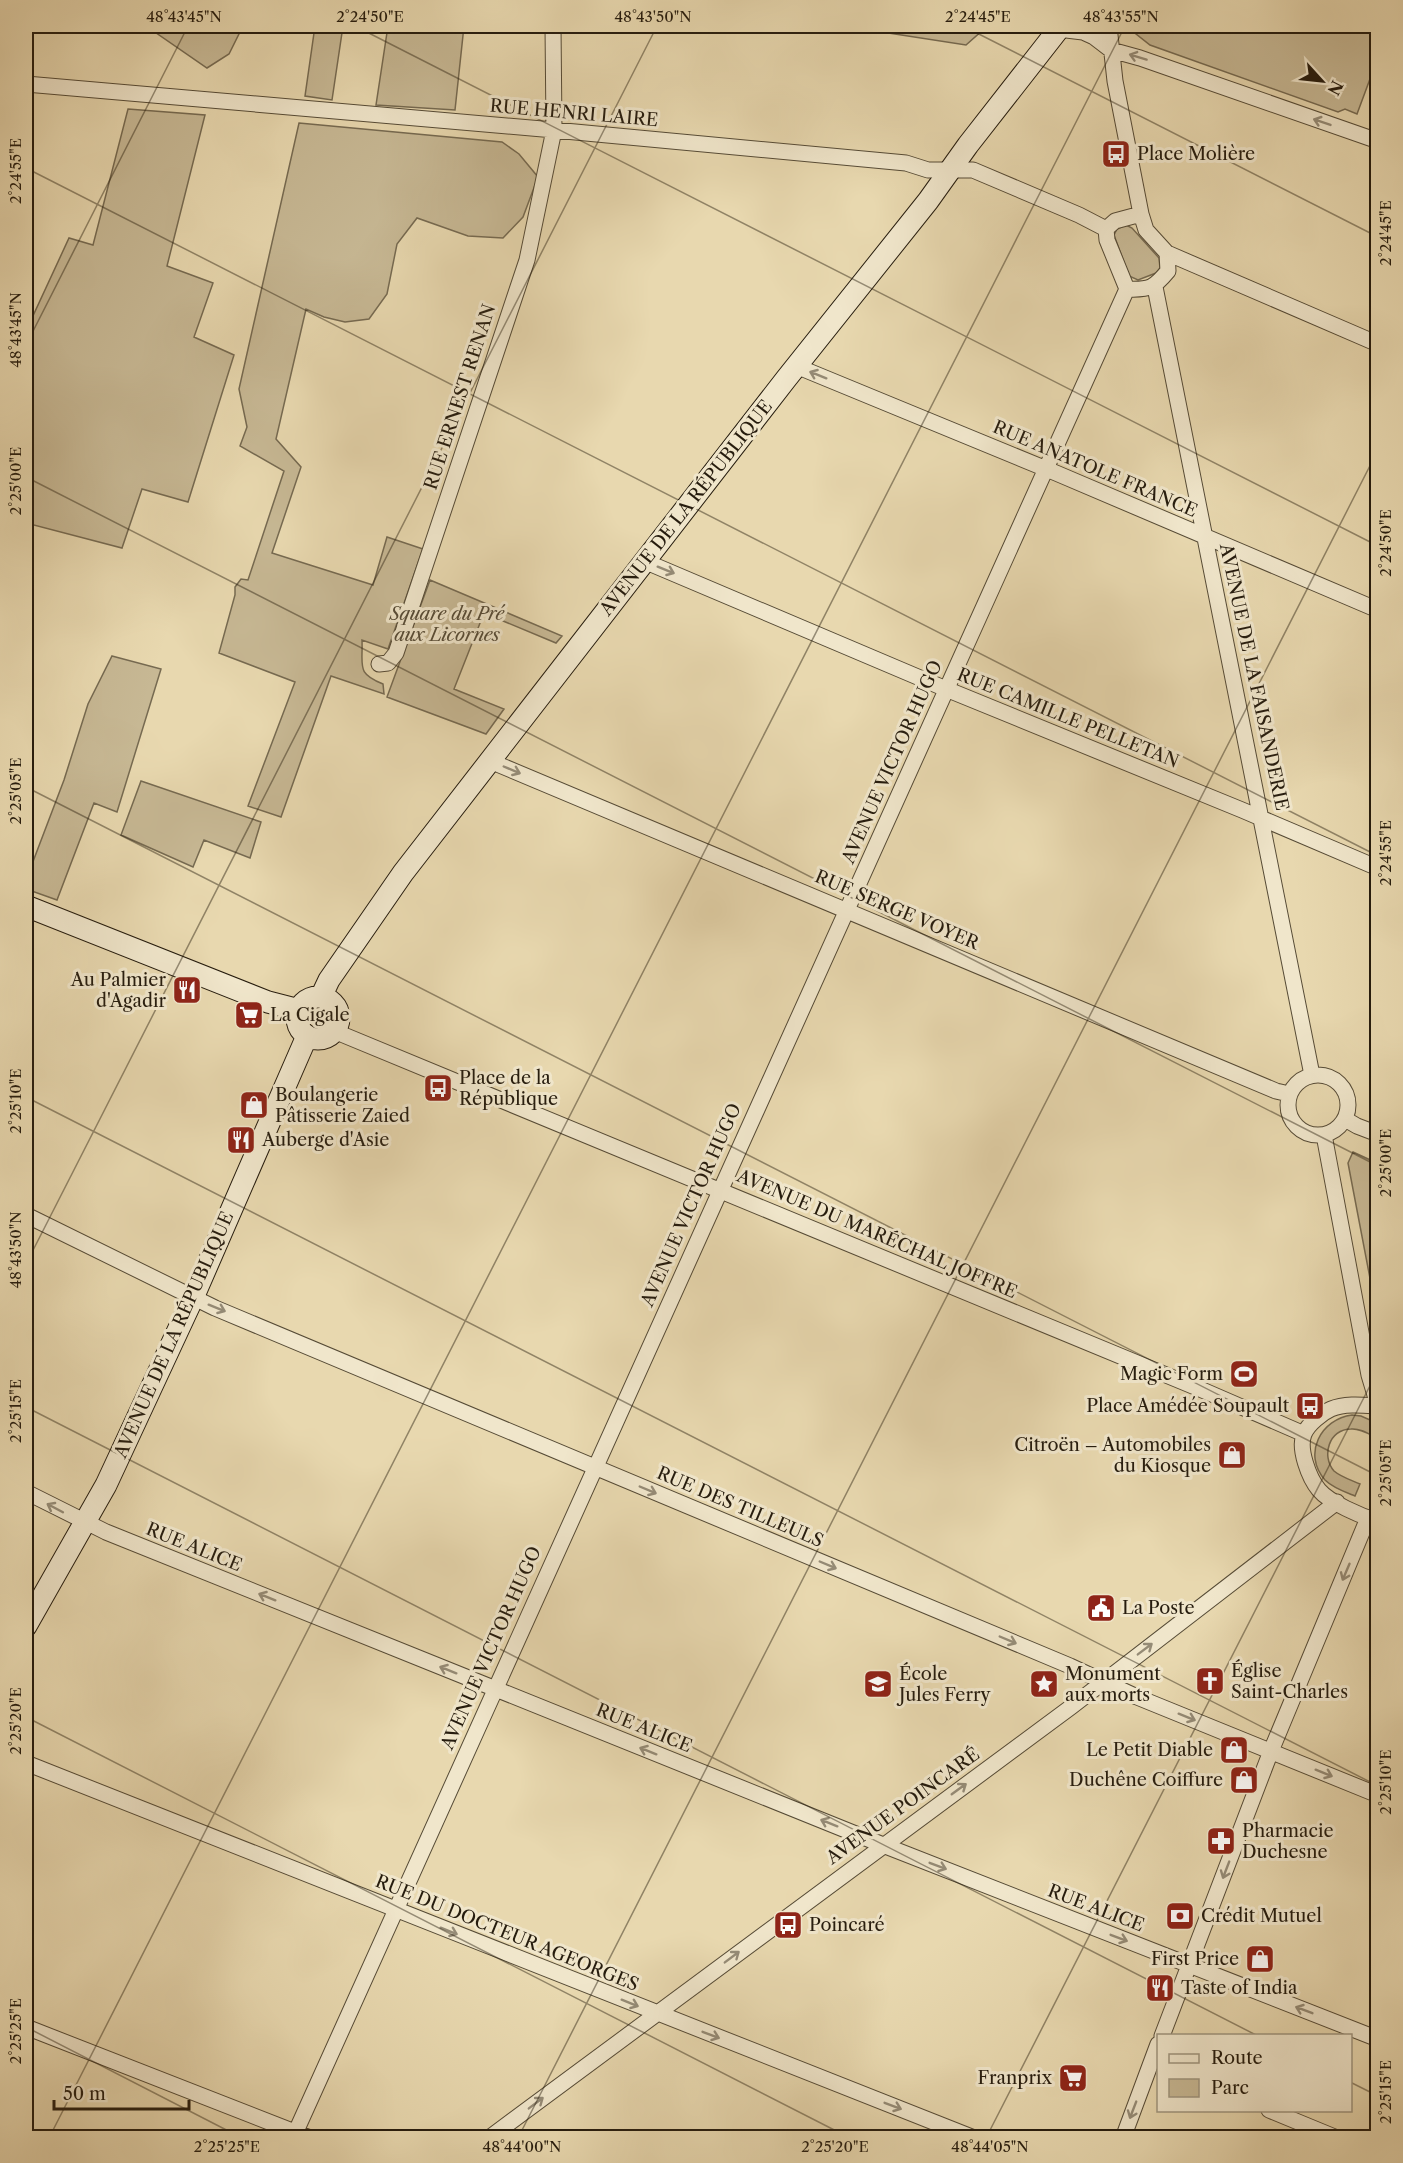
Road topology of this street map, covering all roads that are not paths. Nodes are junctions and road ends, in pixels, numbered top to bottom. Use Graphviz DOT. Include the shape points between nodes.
graph roads {
  1 [pos="553,26"];
  2 [pos="1109,26"];
  3 [pos="1060,27"];
  4 [pos="1111,50"];
  5 [pos="26,84"];
  6 [pos="554,130"];
  7 [pos="1377,141"];
  8 [pos="951,169"];
  9 [pos="1141,214"];
  10 [pos="1106,229"];
  11 [pos="1167,253"];
  12 [pos="1155,287"];
  13 [pos="1127,289"];
  14 [pos="1377,344"];
  15 [pos="796,366"];
  16 [pos="1046,469"];
  17 [pos="1205,537"];
  18 [pos="644,561"];
  19 [pos="1377,610"];
  20 [pos="379,664"];
  21 [pos="946,689"];
  22 [pos="490,761"];
  23 [pos="1263,818"];
  24 [pos="1377,868"];
  25 [pos="26,906"];
  26 [pos="848,910"];
  27 [pos="321,997"];
  28 [pos="299,1010"];
  29 [pos="334,1031"];
  30 [pos="307,1036"];
  31 [pos="1312,1074"];
  32 [pos="1289,1094"];
  33 [pos="1346,1119"];
  34 [pos="1377,1134"];
  35 [pos="1324,1135"];
  36 [pos="719,1190"];
  37 [pos="26,1215"];
  38 [pos="193,1298"];
  39 [pos="1377,1405"];
  40 [pos="1304,1434"];
  41 [pos="594,1467"];
  42 [pos="26,1492"];
  43 [pos="1337,1502"];
  44 [pos="1373,1519"];
  45 [pos="85,1523"];
  46 [pos="26,1626"];
  47 [pos="1104,1681"];
  48 [pos="495,1689"];
  49 [pos="1271,1751"];
  50 [pos="26,1763"];
  51 [pos="1377,1795"];
  52 [pos="883,1845"];
  53 [pos="395,1909"];
  54 [pos="1190,1966"];
  55 [pos="657,2013"];
  56 [pos="26,2027"];
  57 [pos="1163,2034"];
  58 [pos="1377,2039"];
  59 [pos="1155,2065"];
  60 [pos="1274,2112"];
  61 [pos="299,2136"];
  62 [pos="489,2138"];
  63 [pos="974,2138"];
  64 [pos="1122,2138"];
  65 [pos="1337,2138"];
  1 -- 6 [label="street, RUE ERNEST RENAN"];
  2 -- 4 [label="street"];
  3 -- 4 [label="street" via="1089,35"];
  3 -- 8 [label="main road, AVENUE DE LA RÉPUBLIQUE"];
  7 -- 4 [label="street, one-way"];
  4 -- 9 [label="street"];
  5 -- 6 [label="street, RUE HENRI LAIRE"];
  6 -- 8 [label="street, RUE HENRI LAIRE" via="906,163 928,170"];
  6 -- 20 [label="street, RUE ERNEST RENAN" via="526,260 396,652 388,663"];
  8 -- 10 [label="street, RUE HENRI LAIRE" via="981,173"];
  8 -- 15 [label="main road, AVENUE DE LA RÉPUBLIQUE"];
  9 -- 10 [label="street" via="1116,221"];
  9 -- 11 [label="street" via="1146,230"];
  10 -- 13 [label="street"];
  11 -- 12 [label="street" via="1168,271"];
  11 -- 14 [label="street"];
  12 -- 13 [label="street"];
  12 -- 17 [label="street, AVENUE DE LA FAISANDERIE"];
  13 -- 16 [label="street, AVENUE VICTOR HUGO"];
  16 -- 15 [label="street, RUE ANATOLE FRANCE, one-way"];
  15 -- 18 [label="main road, AVENUE DE LA RÉPUBLIQUE"];
  16 -- 17 [label="street, RUE ANATOLE FRANCE"];
  16 -- 21 [label="street, AVENUE VICTOR HUGO"];
  17 -- 19 [label="street, RUE ANATOLE FRANCE"];
  17 -- 23 [label="street, AVENUE DE LA FAISANDERIE"];
  18 -- 21 [label="street, RUE CAMILLE PELLETAN, one-way"];
  18 -- 22 [label="main road, AVENUE DE LA RÉPUBLIQUE"];
  21 -- 23 [label="street, RUE CAMILLE PELLETAN"];
  21 -- 26 [label="street, AVENUE VICTOR HUGO"];
  22 -- 26 [label="street, RUE SERGE VOYER, one-way"];
  22 -- 27 [label="main road, AVENUE DE LA RÉPUBLIQUE" via="404,873"];
  23 -- 24 [label="street, RUE CAMILLE PELLETAN"];
  23 -- 31 [label="street, AVENUE DE LA FAISANDERIE"];
  25 -- 28 [label="main road" via="268,1002"];
  26 -- 32 [label="street, RUE SERGE VOYER"];
  26 -- 36 [label="street, AVENUE VICTOR HUGO"];
  27 -- 28 [label="main road" via="312,998"];
  27 -- 29 [label="main road" via="338,1010"];
  28 -- 30 [label="main road" via="297,1019"];
  29 -- 30 [label="main road" via="320,1039"];
  29 -- 36 [label="street, AVENUE DU MARÉCHAL JOFFRE"];
  30 -- 38 [label="main road, AVENUE DE LA RÉPUBLIQUE"];
  31 -- 32 [label="street" via="1298,1081"];
  31 -- 33 [label="street" via="1329,1076 1342,1086 1348,1102"];
  32 -- 35 [label="street" via="1288,1110 1294,1125 1308,1134"];
  33 -- 34 [label="street"];
  33 -- 35 [label="street"];
  35 -- 39 [label="street"];
  36 -- 40 [label="street, AVENUE DU MARÉCHAL JOFFRE"];
  36 -- 41 [label="street, AVENUE VICTOR HUGO"];
  37 -- 38 [label="street, RUE DES TILLEULS"];
  38 -- 41 [label="street, RUE DES TILLEULS, one-way"];
  38 -- 45 [label="main road, AVENUE DE LA RÉPUBLIQUE"];
  39 -- 40 [label="street" via="1332,1408"];
  40 -- 43 [label="street" via="1303,1455 1309,1474 1320,1492"];
  41 -- 47 [label="street, RUE DES TILLEULS, one-way"];
  41 -- 48 [label="street, AVENUE VICTOR HUGO"];
  45 -- 42 [label="street, RUE ALICE, one-way"];
  43 -- 44 [label="street"];
  47 -- 43 [label="street, AVENUE POINCARÉ, one-way"];
  44 -- 49 [label="street, one-way"];
  45 -- 46 [label="main road, AVENUE DE LA RÉPUBLIQUE"];
  48 -- 45 [label="street, RUE ALICE, one-way"];
  47 -- 49 [label="street, RUE DES TILLEULS, one-way"];
  52 -- 47 [label="street, AVENUE POINCARÉ, one-way"];
  52 -- 48 [label="street, RUE ALICE, one-way"];
  48 -- 53 [label="street, AVENUE VICTOR HUGO"];
  49 -- 51 [label="street, RUE DES TILLEULS, one-way"];
  49 -- 54 [label="street, one-way"];
  50 -- 53 [label="street, RUE DU DOCTEUR AGEORGES"];
  52 -- 54 [label="street, RUE ALICE, one-way"];
  55 -- 52 [label="street, AVENUE POINCARÉ, one-way"];
  53 -- 55 [label="street, RUE DU DOCTEUR AGEORGES, one-way"];
  53 -- 61 [label="street, AVENUE VICTOR HUGO"];
  54 -- 57 [label="street"];
  58 -- 54 [label="street, RUE ALICE, one-way"];
  62 -- 55 [label="street, AVENUE POINCARÉ, one-way"];
  55 -- 63 [label="street, RUE DU DOCTEUR AGEORGES, one-way"];
  56 -- 61 [label="street"];
  59 -- 64 [label="street, one-way"];
  60 -- 65 [label="street"];
}
